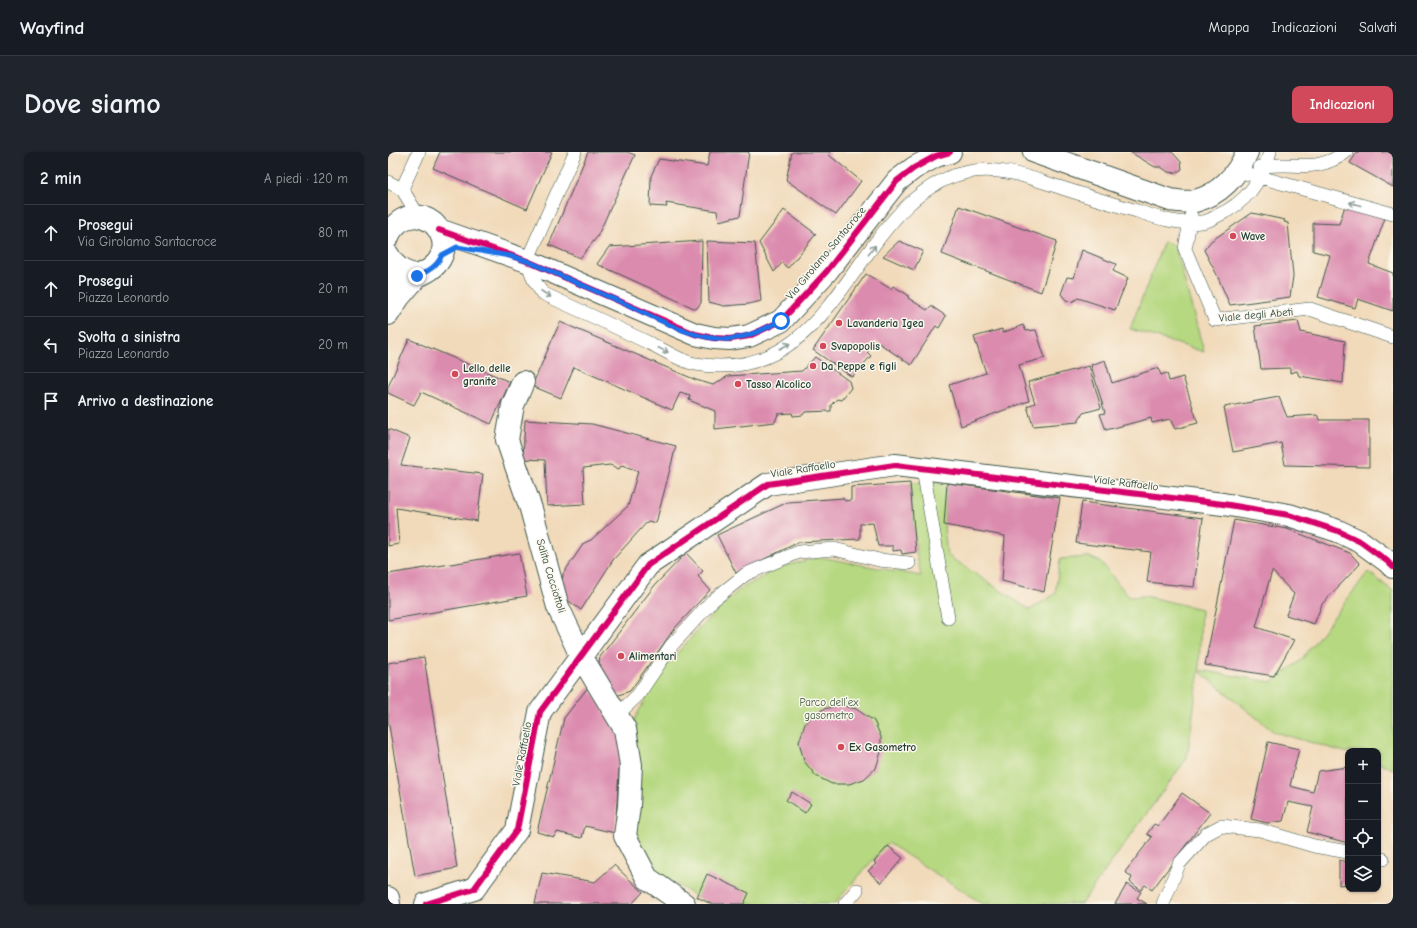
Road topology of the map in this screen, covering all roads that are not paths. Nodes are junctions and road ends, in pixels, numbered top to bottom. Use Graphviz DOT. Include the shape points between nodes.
graph roads {
  1 [pos="419,152"];
  2 [pos="575,152"];
  3 [pos="950,152"];
  4 [pos="1034,152"];
  5 [pos="1270,152"];
  6 [pos="1346,152"];
  7 [pos="1242,162"];
  8 [pos="1266,166"];
  9 [pos="1260,178"];
  10 [pos="388,182"];
  11 [pos="402,188"];
  12 [pos="1194,202"];
  13 [pos="388,213"];
  14 [pos="1393,214"];
  15 [pos="414,217"];
  16 [pos="1190,223"];
  17 [pos="439,230"];
  18 [pos="388,237"];
  19 [pos="442,255"];
  20 [pos="519,258"];
  21 [pos="390,259"];
  22 [pos="417,276"];
  23 [pos="388,290"];
  24 [pos="388,314"];
  25 [pos="1393,337"];
  26 [pos="523,382"];
  27 [pos="923,469"];
  28 [pos="909,563"];
  29 [pos="1393,567"];
  30 [pos="948,618"];
  31 [pos="581,656"];
  32 [pos="617,715"];
  33 [pos="1345,851"];
  34 [pos="857,890"];
  35 [pos="388,898"];
  36 [pos="389,904"];
  37 [pos="426,904"];
  38 [pos="684,904"];
  39 [pos="845,904"];
  40 [pos="1163,904"];
  1 -- 11 [label="lane"];
  2 -- 20 [label="lane"];
  3 -- 20 [label="street, Via Girolamo Santacroce" via="936,156 914,168 897,181 827,271 781,321 749,336 730,339 695,334"];
  4 -- 12 [label="street" via="1170,200"];
  5 -- 8 [label="lane"];
  6 -- 8 [label="lane" via="1334,160 1312,167 1283,164"];
  7 -- 8 [label="lane"];
  7 -- 9 [label="lane"];
  7 -- 12 [label="street" via="1218,191"];
  8 -- 9 [label="lane"];
  14 -- 9 [label="lane, one-way"];
  9 -- 16 [label="lane" via="1233,209 1203,222"];
  10 -- 11 [label="lane"];
  11 -- 15 [label="lane"];
  12 -- 16 [label="lane, Viale degli Abeti"];
  13 -- 15 [label="street"];
  15 -- 17 [label="street" via="428,220"];
  15 -- 18 [label="street" via="403,219 395,225"];
  20 -- 16 [label="lane, one-way" via="542,293 694,364 726,367 764,358 801,337 915,197 942,181 973,171 1006,171 1164,220"];
  16 -- 25 [label="lane, Viale degli Abeti" via="1185,249 1215,320 1310,309"];
  17 -- 19 [label="street" via="444,242"];
  17 -- 20 [label="street"];
  19 -- 20 [label="street" via="457,247"];
  19 -- 22 [label="street" via="432,268"];
  21 -- 22 [label="street" via="400,270"];
  21 -- 23 [label="street"];
  22 -- 24 [label="street"];
  26 -- 31 [label="street, Salita Cacciottoli" via="513,404 507,440 531,508 558,606"];
  27 -- 29 [label="street, Viale Raffaello" via="1223,504 1289,515 1338,531 1361,542"];
  27 -- 30 [label="lane"];
  27 -- 31 [label="street, Viale Raffaello" via="895,465 768,484 648,565"];
  28 -- 32 [label="lane" via="879,560 834,549 799,552 746,574 707,607 671,646 638,695"];
  31 -- 32 [label="street, Salita Cacciottoli"];
  31 -- 37 [label="street, Viale Raffaello" via="540,712 517,830 474,890"];
  32 -- 38 [label="street, Salita Cacciottoli" via="625,729 631,765 625,836 647,878"];
  33 -- 40 [label="lane" via="1314,846 1260,830 1221,826 1206,834 1179,864"];
  34 -- 39 [label="lane"];
  35 -- 36 [label="street"];
}
